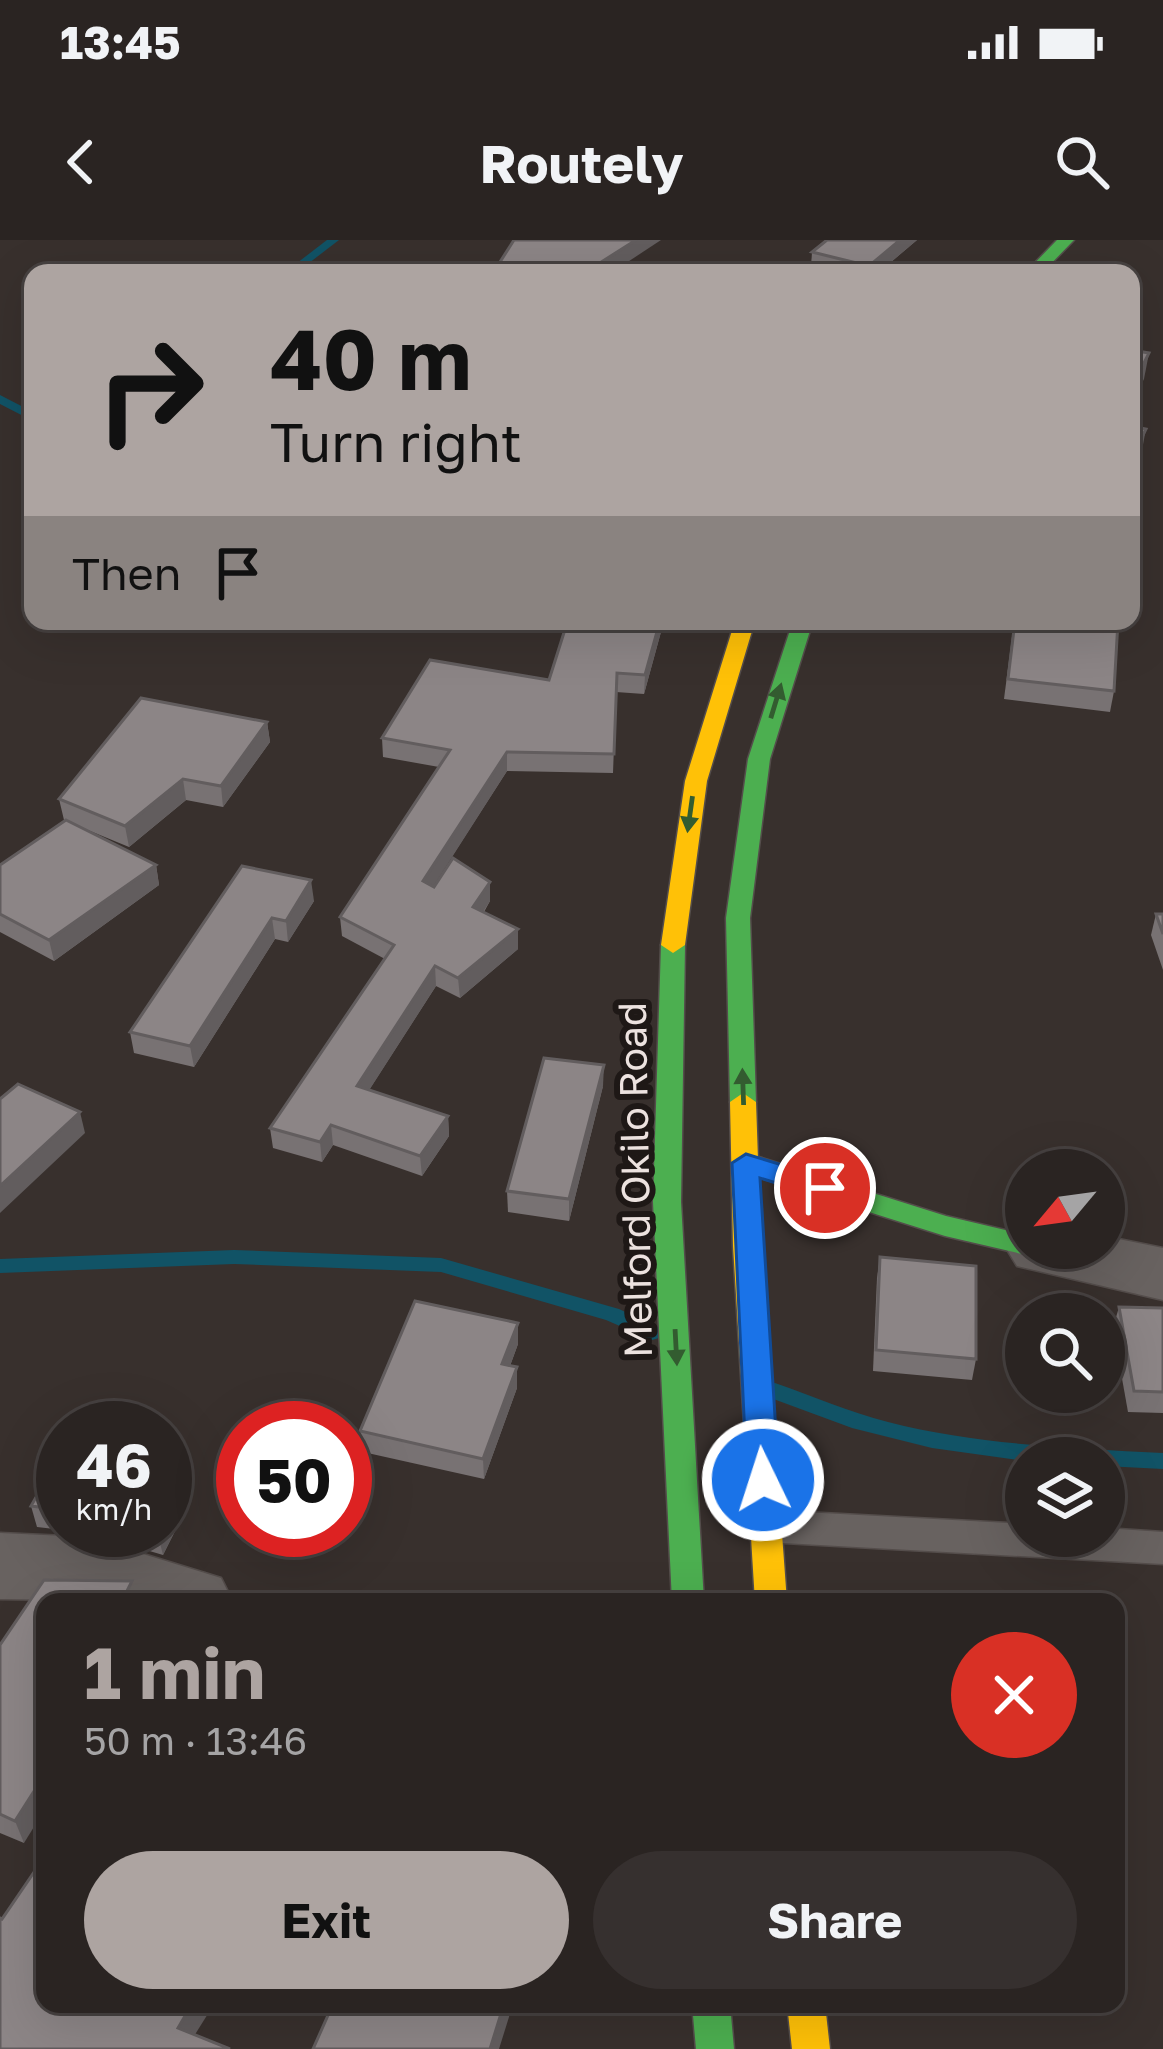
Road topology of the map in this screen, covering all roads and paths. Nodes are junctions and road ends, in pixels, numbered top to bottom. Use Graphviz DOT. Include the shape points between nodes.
graph roads {
  1 [pos="1066,240"];
  2 [pos="1042,264"];
  3 [pos="742,630"];
  4 [pos="800,630"];
  5 [pos="746,1163"];
  6 [pos="1005,1239"];
  7 [pos="1125,1266"];
  8 [pos="1163,1274"];
  9 [pos="766,1526"];
  10 [pos="1163,1547"];
  11 [pos="0,1566"];
  12 [pos="163,1593"];
  13 [pos="688,1593"];
  14 [pos="771,1593"];
  15 [pos="712,2013"];
  16 [pos="807,2013"];
  17 [pos="716,2049"];
  18 [pos="811,2049"];
  1 -- 2 [label="main road"];
  3 -- 13 [label="main road, Melford Okilo Road, one-way" via="691,803 671,974 666,1170"];
  5 -- 4 [label="main road, one-way" via="737,918 759,759"];
  5 -- 6 [label="main road"];
  5 -- 9 [label="main road"];
  7 -- 8 [label="street"];
  9 -- 10 [label="lane"];
  9 -- 14 [label="main road"];
  11 -- 12 [label="street" via="88,1570"];
  15 -- 17 [label="main road"];
  16 -- 18 [label="main road"];
}
